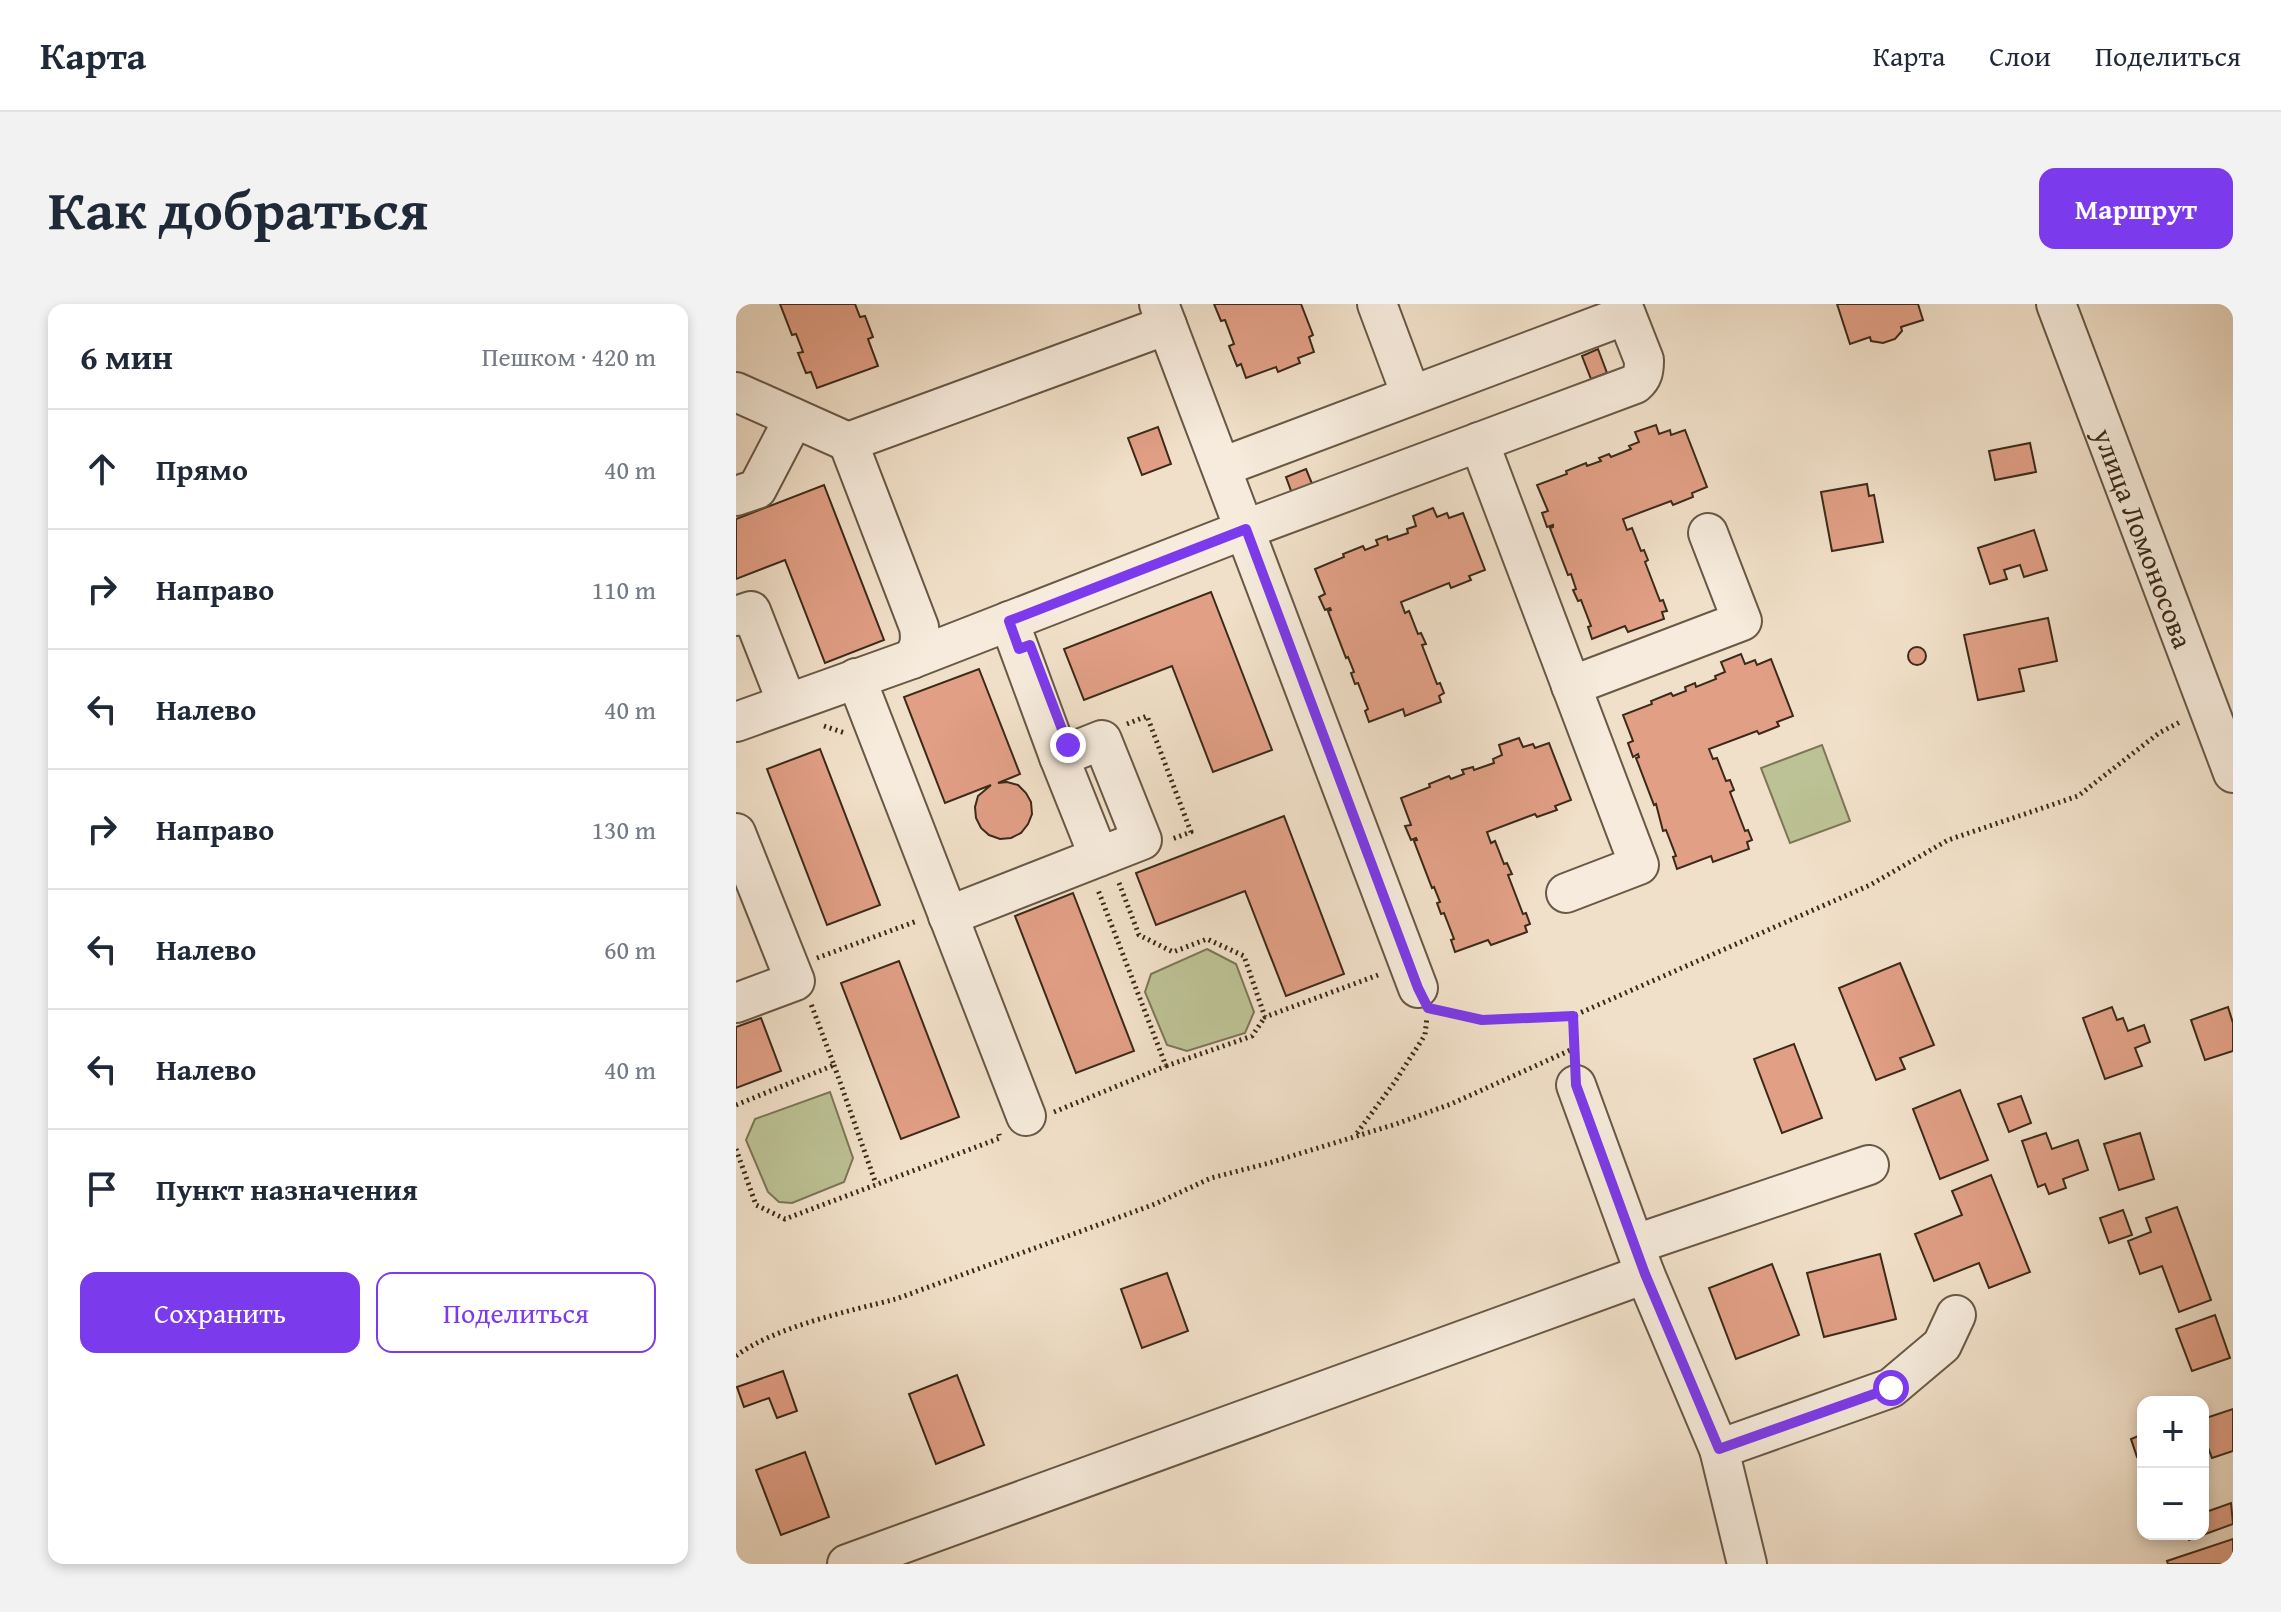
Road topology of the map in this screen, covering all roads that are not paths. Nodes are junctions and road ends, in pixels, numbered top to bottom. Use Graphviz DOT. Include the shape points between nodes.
graph roads {
  1 [pos="1377,304"];
  2 [pos="2056,304"];
  3 [pos="1624,309"];
  4 [pos="1163,314"];
  5 [pos="736,392"];
  6 [pos="1411,395"];
  7 [pos="794,418"];
  8 [pos="848,442"];
  9 [pos="1479,442"];
  10 [pos="1222,467"];
  11 [pos="736,496"];
  12 [pos="1246,529"];
  13 [pos="1708,533"];
  14 [pos="736,616"];
  15 [pos="1009,621"];
  16 [pos="912,659"];
  17 [pos="856,678"];
  18 [pos="1571,686"];
  19 [pos="2220,710"];
  20 [pos="799,717"];
  21 [pos="736,722"];
  22 [pos="2233,773"];
  23 [pos="736,833"];
  24 [pos="1566,893"];
  25 [pos="932,919"];
  26 [pos="1418,988"];
  27 [pos="736,1003"];
  28 [pos="1576,1066"];
  29 [pos="1023,1112"];
  30 [pos="1869,1165"];
  31 [pos="1640,1259"];
  32 [pos="1956,1315"];
  33 [pos="1719,1449"];
  34 [pos="847,1564"];
  35 [pos="1747,1564"];
  1 -- 6 [label="street"];
  2 -- 19 [label="street, улица Ломоносова"];
  3 -- 6 [label="street"];
  3 -- 9 [label="street" via="1644,360 1642,378"];
  4 -- 8 [label="street"];
  4 -- 10 [label="street"];
  5 -- 7 [label="street"];
  6 -- 10 [label="street"];
  7 -- 8 [label="street"];
  7 -- 11 [label="street" via="757,489"];
  8 -- 16 [label="street" via="919,627 921,639"];
  9 -- 12 [label="street"];
  9 -- 18 [label="street"];
  10 -- 12 [label="street"];
  12 -- 15 [label="street"];
  12 -- 26 [label="street"];
  13 -- 18 [label="street" via="1742,621"];
  14 -- 20 [label="street" via="751,611"];
  15 -- 16 [label="street"];
  15 -- 25 [label="street" via="1059,757 1106,858"];
  16 -- 17 [label="street"];
  17 -- 20 [label="street"];
  17 -- 25 [label="street"];
  18 -- 24 [label="street" via="1639,865"];
  19 -- 22 [label="street, улица Ломоносова"];
  20 -- 21 [label="street"];
  23 -- 27 [label="street" via="795,981"];
  25 -- 29 [label="street"];
  28 -- 31 [label="street"];
  30 -- 31 [label="street"];
  31 -- 33 [label="street"];
  31 -- 34 [label="street"];
  32 -- 33 [label="street" via="1942,1345 1891,1388"];
  33 -- 35 [label="street"];
}
